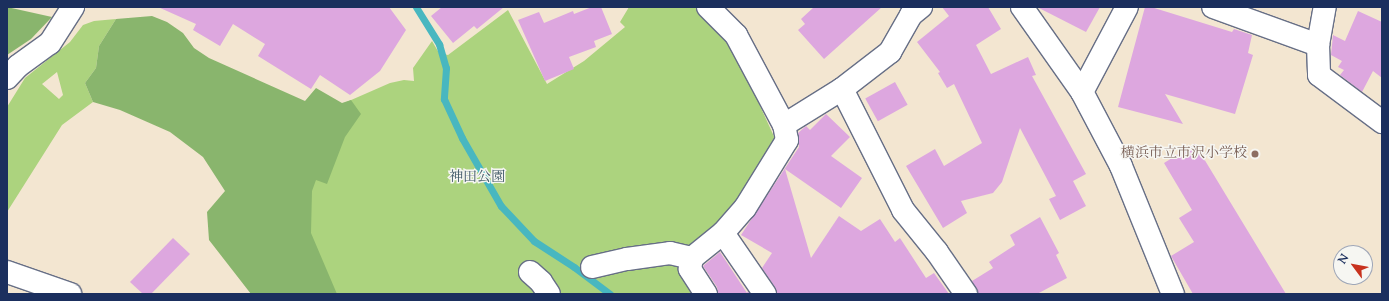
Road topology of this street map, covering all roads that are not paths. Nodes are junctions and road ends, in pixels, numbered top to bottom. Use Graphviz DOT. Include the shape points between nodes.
graph roads {
  1 [pos="73,7"];
  2 [pos="708,7"];
  3 [pos="921,7"];
  4 [pos="1127,7"];
  5 [pos="1213,7"];
  6 [pos="1325,7"];
  7 [pos="1025,8"];
  8 [pos="1318,45"];
  9 [pos="7,78"];
  10 [pos="842,89"];
  11 [pos="1082,92"];
  12 [pos="1382,122"];
  13 [pos="784,126"];
  14 [pos="723,232"];
  15 [pos="692,258"];
  16 [pos="592,267"];
  17 [pos="7,272"];
  18 [pos="530,272"];
  19 [pos="70,294"];
  20 [pos="550,294"];
  21 [pos="706,294"];
  22 [pos="765,294"];
  23 [pos="966,294"];
  24 [pos="1172,294"];
  1 -- 9 [label="street" via="50,43 18,66"];
  2 -- 13 [label="street" via="736,35"];
  3 -- 10 [label="street" via="912,15 890,52"];
  4 -- 11 [label="street"];
  5 -- 8 [label="street"];
  6 -- 8 [label="street"];
  7 -- 11 [label="street"];
  8 -- 12 [label="street" via="1319,75"];
  10 -- 13 [label="street"];
  10 -- 23 [label="street" via="903,210"];
  11 -- 24 [label="street" via="1121,166"];
  13 -- 14 [label="street" via="787,140 746,208"];
  14 -- 15 [label="street"];
  14 -- 22 [label="street"];
  15 -- 16 [label="street" via="670,253"];
  15 -- 21 [label="street" via="690,269"];
  17 -- 19 [label="street"];
  18 -- 20 [label="street"];
}
